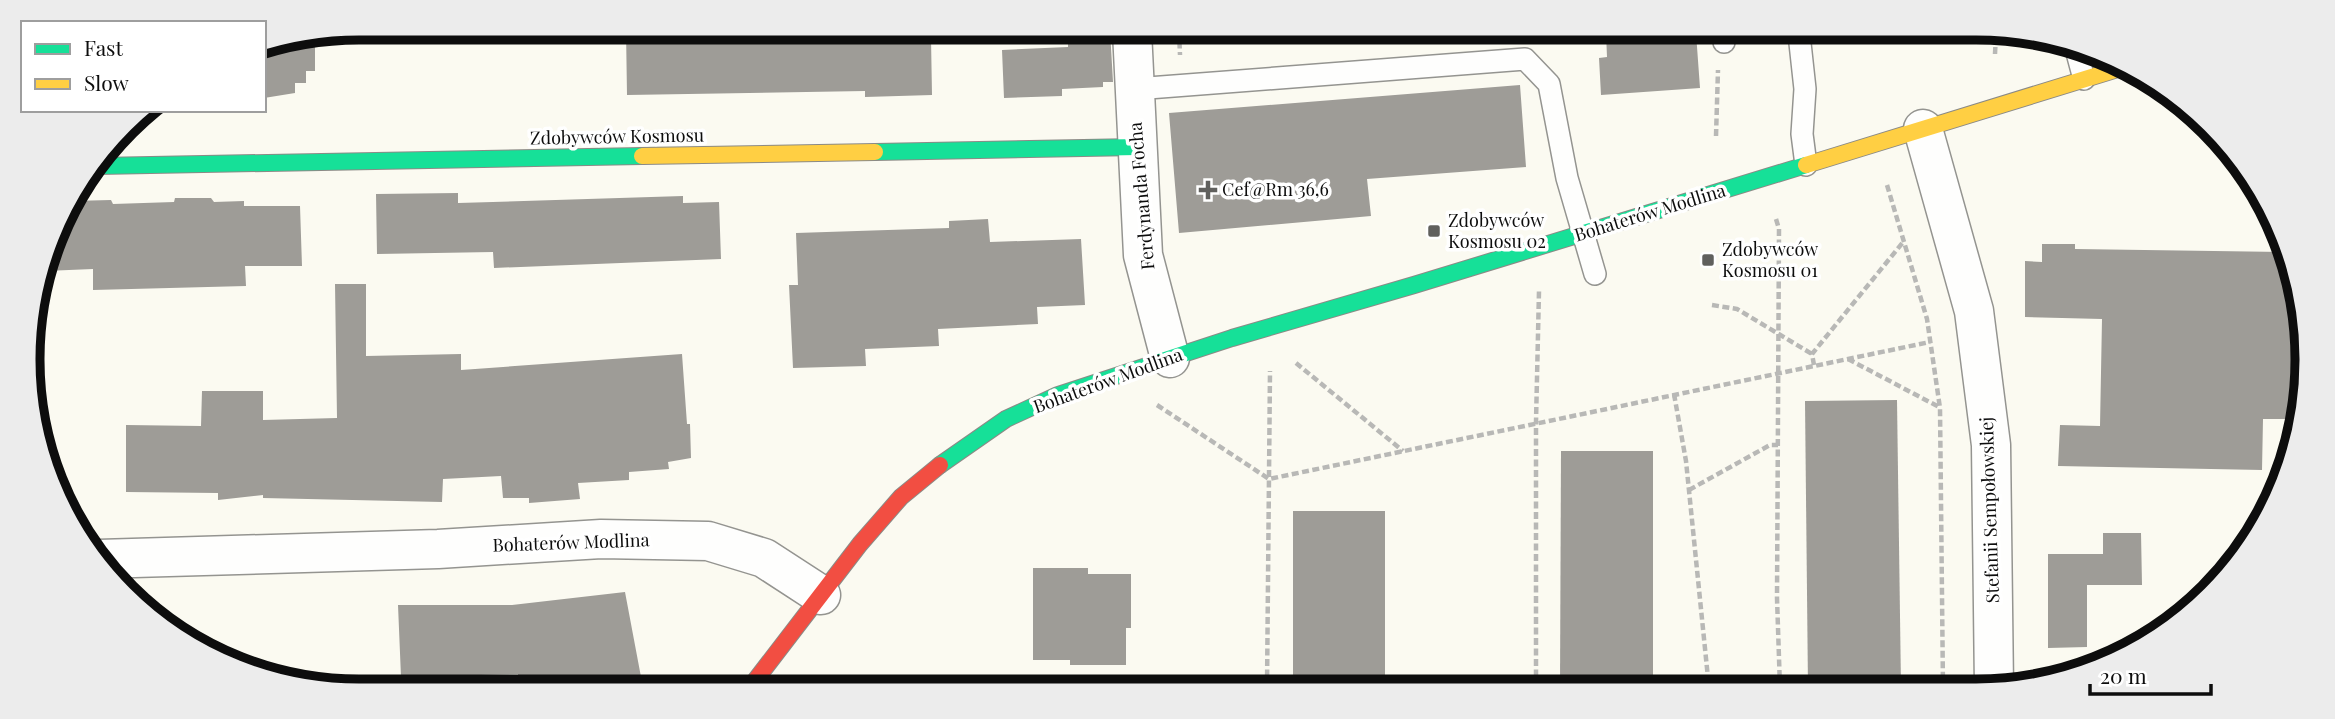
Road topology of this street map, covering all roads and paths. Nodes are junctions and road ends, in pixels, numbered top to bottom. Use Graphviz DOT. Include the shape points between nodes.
graph roads {
  1 [pos="1132,40"];
  2 [pos="1723,40"];
  3 [pos="1800,40"];
  4 [pos="1996,41"];
  5 [pos="1995,54"];
  6 [pos="2078,57"];
  7 [pos="2112,71"];
  8 [pos="2084,79"];
  9 [pos="1135,89"];
  10 [pos="1923,129"];
  11 [pos="1716,136"];
  12 [pos="1137,147"];
  13 [pos="1806,165"];
  14 [pos="105,166"];
  15 [pos="1887,185"];
  16 [pos="1776,219"];
  17 [pos="1584,233"];
  18 [pos="1904,241"];
  19 [pos="1595,274"];
  20 [pos="1539,290"];
  21 [pos="1712,305"];
  22 [pos="1779,334"];
  23 [pos="1930,342"];
  24 [pos="1812,354"];
  25 [pos="1170,358"];
  26 [pos="1847,359"];
  27 [pos="1296,363"];
  28 [pos="1814,365"];
  29 [pos="1270,371"];
  30 [pos="1780,372"];
  31 [pos="1674,394"];
  32 [pos="1156,404"];
  33 [pos="1940,408"];
  34 [pos="1536,422"];
  35 [pos="1778,445"];
  36 [pos="1403,451"];
  37 [pos="1269,479"];
  38 [pos="1689,490"];
  39 [pos="110,559"];
  40 [pos="821,595"];
  41 [pos="1994,678"];
  42 [pos="756,679"];
  43 [pos="1267,679"];
  44 [pos="1536,679"];
  45 [pos="1708,679"];
  46 [pos="1780,679"];
  47 [pos="1944,679"];
  1 -- 9 [label="street, Ferdynanda Focha"];
  2 -- 11 [label="path"];
  3 -- 13 [label="lane"];
  4 -- 5 [label="path"];
  6 -- 8 [label="lane"];
  7 -- 8 [label="main road, Bohaterów Modlina"];
  8 -- 10 [label="main road, Bohaterów Modlina"];
  9 -- 12 [label="street, Ferdynanda Focha"];
  9 -- 17 [label="lane" via="1525,59 1549,84 1566,177"];
  10 -- 13 [label="main road, Bohaterów Modlina"];
  10 -- 41 [label="street, Stefanii Sempołowskiej" via="1974,311 1991,445"];
  12 -- 14 [label="main road, Zdobywców Kosmosu"];
  12 -- 25 [label="street, Ferdynanda Focha" via="1143,255"];
  13 -- 17 [label="main road, Bohaterów Modlina"];
  15 -- 18 [label="path"];
  16 -- 22 [label="path"];
  17 -- 19 [label="lane"];
  17 -- 25 [label="main road, Bohaterów Modlina"];
  18 -- 23 [label="path"];
  18 -- 24 [label="path"];
  20 -- 34 [label="path"];
  21 -- 22 [label="path" via="1737,309"];
  22 -- 24 [label="path"];
  22 -- 30 [label="path"];
  23 -- 26 [label="path"];
  23 -- 33 [label="path"];
  24 -- 28 [label="path"];
  25 -- 40 [label="main road, Bohaterów Modlina" via="1006,419 951,456 901,497"];
  26 -- 28 [label="path"];
  26 -- 33 [label="path"];
  27 -- 36 [label="path"];
  28 -- 30 [label="path"];
  29 -- 37 [label="path"];
  30 -- 31 [label="path"];
  30 -- 35 [label="path"];
  31 -- 34 [label="path"];
  31 -- 38 [label="path"];
  32 -- 37 [label="path"];
  33 -- 47 [label="path"];
  34 -- 36 [label="path"];
  34 -- 44 [label="path"];
  35 -- 38 [label="path" via="1770,445"];
  35 -- 46 [label="path"];
  36 -- 37 [label="path"];
  37 -- 43 [label="path"];
  38 -- 45 [label="path"];
  39 -- 40 [label="street, Bohaterów Modlina" via="601,540 708,541 764,558"];
  40 -- 42 [label="main road"];
}
